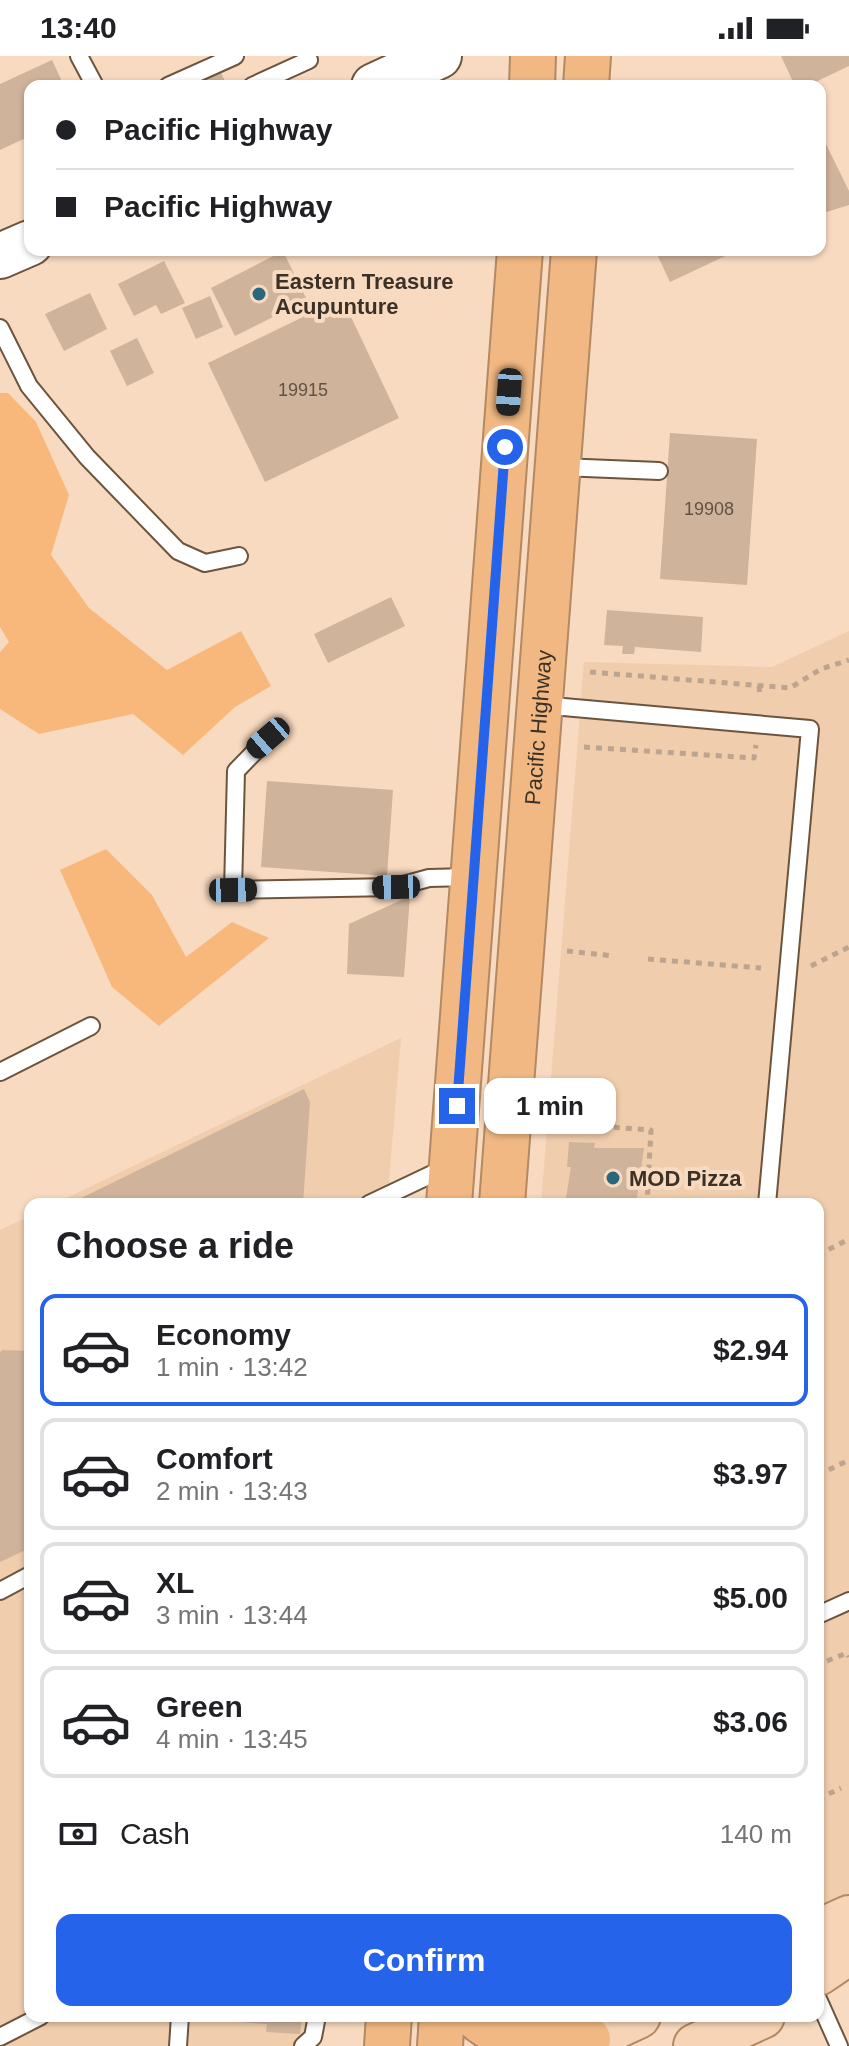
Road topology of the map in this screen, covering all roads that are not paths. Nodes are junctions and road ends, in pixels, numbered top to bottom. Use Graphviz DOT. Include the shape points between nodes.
graph roads {
  1 [pos="79,56"];
  2 [pos="235,56"];
  3 [pos="439,56"];
  4 [pos="533,56"];
  5 [pos="588,56"];
  6 [pos="309,60"];
  7 [pos="92,80"];
  8 [pos="181,80"];
  9 [pos="265,80"];
  10 [pos="387,80"];
  11 [pos="532,80"];
  12 [pos="586,80"];
  13 [pos="24,246"];
  14 [pos="0,256"];
  15 [pos="520,256"];
  16 [pos="574,256"];
  17 [pos="0,328"];
  18 [pos="557,467"];
  19 [pos="659,471"];
  20 [pos="239,556"];
  21 [pos="539,705"];
  22 [pos="268,738"];
  23 [pos="474,876"];
  24 [pos="91,1026"];
  25 [pos="0,1072"];
  26 [pos="451,1184"];
  27 [pos="394,1198"];
  28 [pos="502,1198"];
  29 [pos="768,1198"];
  30 [pos="24,1578"];
  31 [pos="0,1591"];
  32 [pos="849,1601"];
  33 [pos="824,1612"];
  34 [pos="849,1918"];
  35 [pos="824,1929"];
  36 [pos="849,1952"];
  37 [pos="824,1969"];
  38 [pos="849,1975"];
  39 [pos="824,1987"];
  40 [pos="824,2012"];
  41 [pos="29,2022"];
  42 [pos="180,2022"];
  43 [pos="316,2022"];
  44 [pos="389,2022"];
  45 [pos="442,2022"];
  46 [pos="483,2022"];
  47 [pos="625,2022"];
  48 [pos="749,2022"];
  49 [pos="0,2037"];
  50 [pos="581,2043"];
  51 [pos="178,2046"];
  52 [pos="303,2046"];
  53 [pos="387,2046"];
  54 [pos="440,2046"];
  55 [pos="696,2046"];
  56 [pos="839,2046"];
  1 -- 7 [label="lane"];
  2 -- 8 [label="lane"];
  3 -- 10 [label="street"];
  4 -- 11 [label="highway"];
  5 -- 12 [label="highway"];
  6 -- 9 [label="lane"];
  13 -- 14 [label="street"];
  15 -- 23 [label="highway"];
  16 -- 18 [label="highway, Pacific Highway"];
  17 -- 20 [label="lane" via="29,386 87,457 178,551 205,563"];
  18 -- 19 [label="lane"];
  18 -- 21 [label="highway, Pacific Highway"];
  21 -- 28 [label="highway, Pacific Highway"];
  21 -- 29 [label="lane" via="810,729"];
  22 -- 23 [label="lane" via="236,771 233,890 396,887 429,878"];
  23 -- 26 [label="highway"];
  24 -- 25 [label="lane"];
  26 -- 27 [label="lane"];
  30 -- 31 [label="lane"];
  32 -- 33 [label="lane"];
  34 -- 35 [label="main road"];
  36 -- 37 [label="main road"];
  38 -- 39 [label="main road"];
  40 -- 56 [label="lane"];
  41 -- 49 [label="lane"];
  42 -- 51 [label="lane"];
  43 -- 52 [label="lane" via="313,2037"];
  44 -- 53 [label="highway"];
  45 -- 54 [label="highway"];
  46 -- 50 [label="highway" via="501,2036 525,2043"];
  47 -- 50 [label="main road"];
  48 -- 55 [label="main road"];
}
